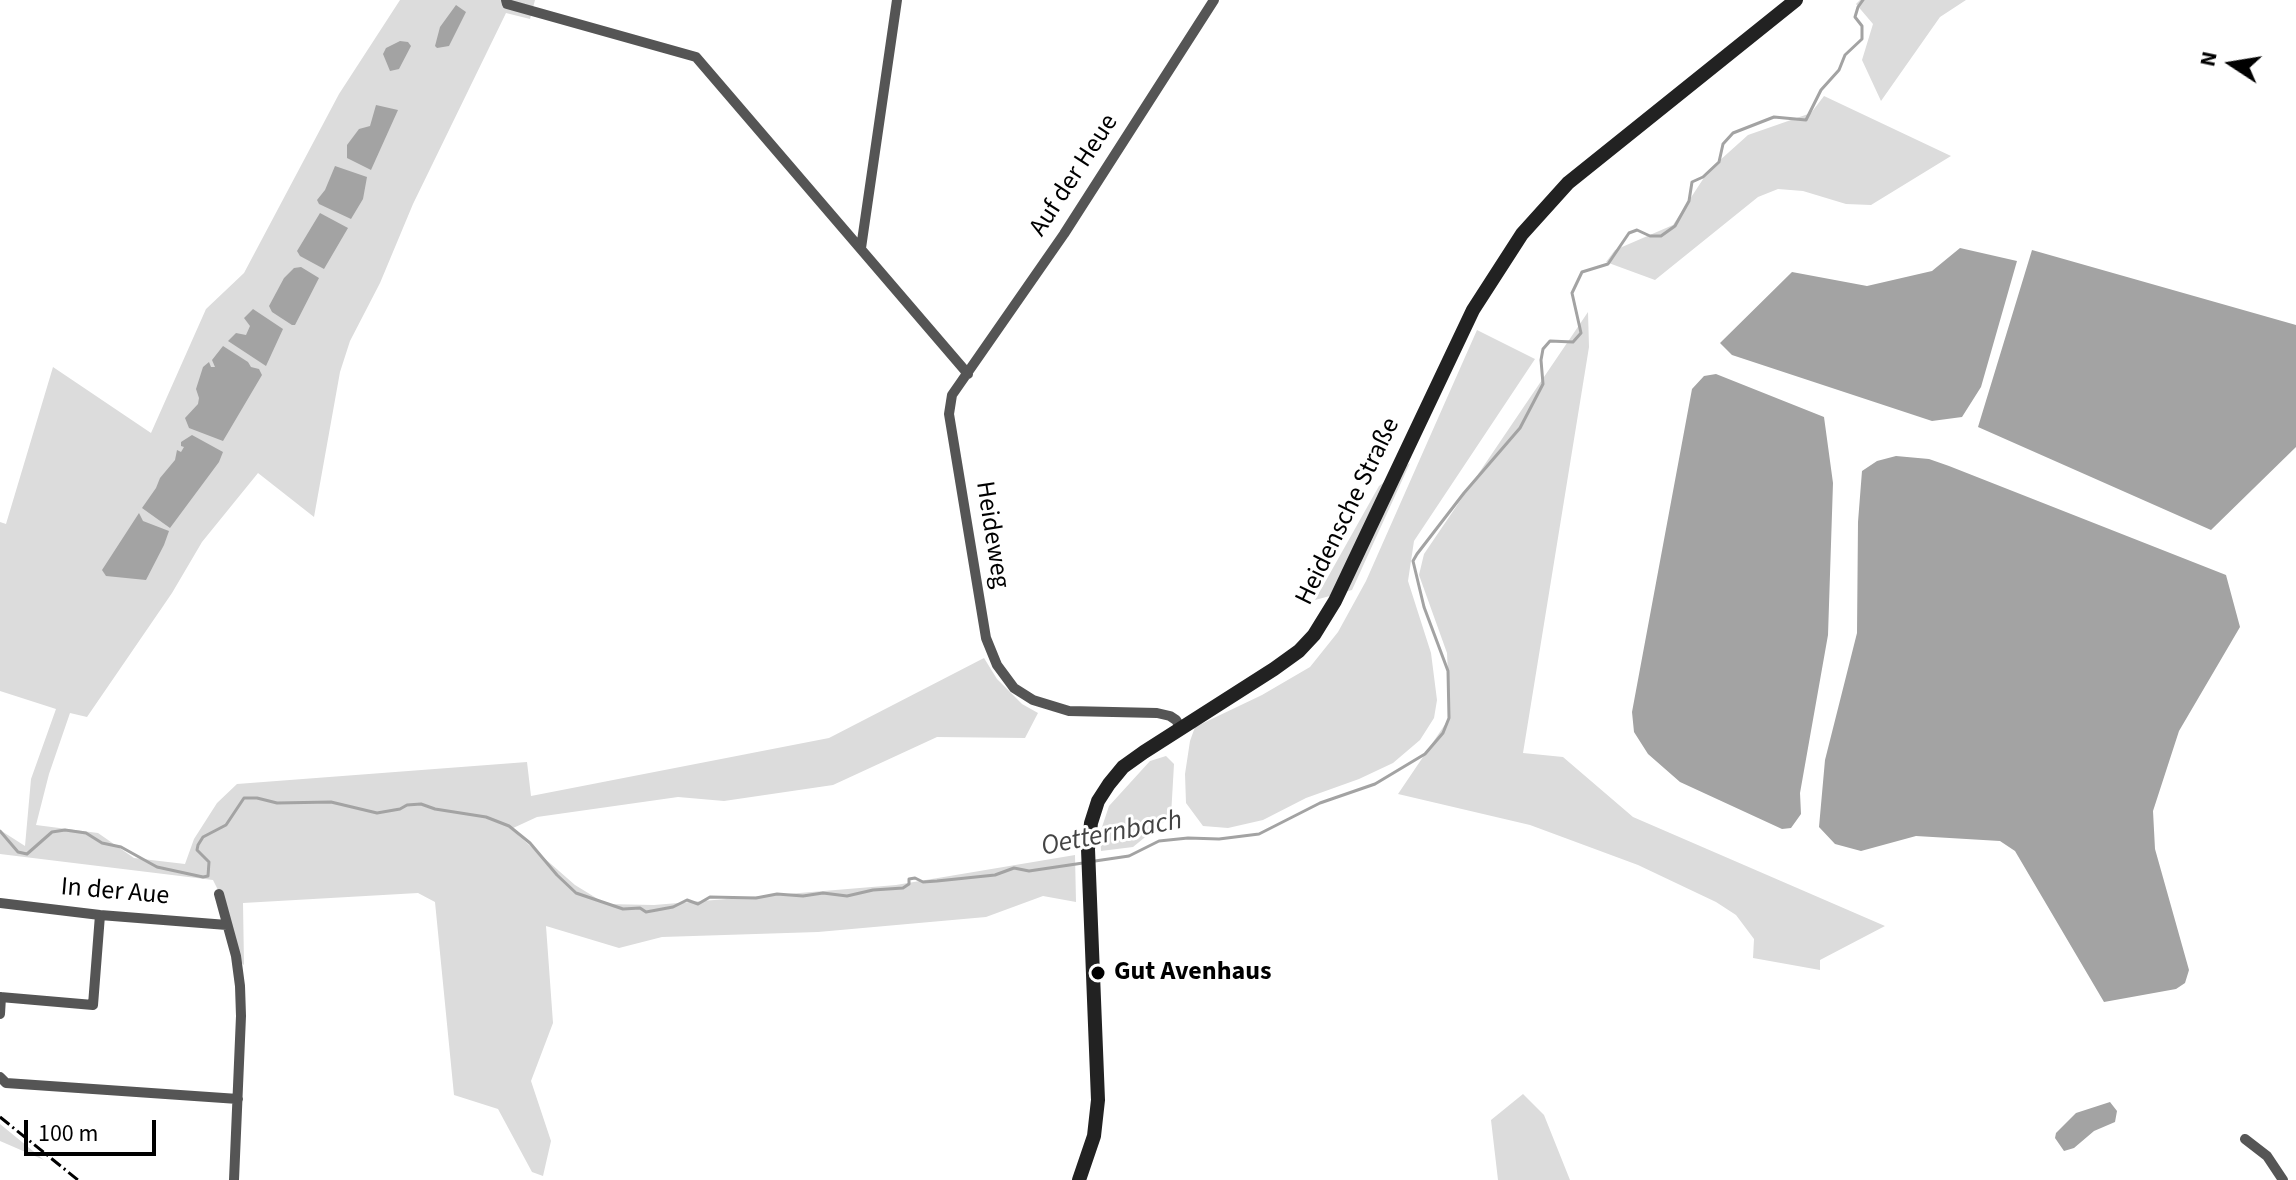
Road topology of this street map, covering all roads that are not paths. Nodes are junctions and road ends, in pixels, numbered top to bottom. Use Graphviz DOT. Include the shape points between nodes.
graph roads {
  1 [pos="506,0"];
  2 [pos="897,0"];
  3 [pos="1214,0"];
  4 [pos="1796,0"];
  5 [pos="861,248"];
  6 [pos="968,374"];
  7 [pos="1181,728"];
  8 [pos="219,894"];
  9 [pos="0,903"];
  10 [pos="100,915"];
  11 [pos="227,925"];
  12 [pos="0,997"];
  13 [pos="0,1014"];
  14 [pos="0,1077"];
  15 [pos="238,1099"];
  16 [pos="2245,1139"];
  17 [pos="234,1180"];
  18 [pos="1079,1180"];
  19 [pos="2283,1180"];
  1 -- 5 [label="street" via="696,57"];
  2 -- 5 [label="street"];
  3 -- 6 [label="street, Auf der Heue"];
  4 -- 7 [label="main road, Heidensche Straße" via="1542,209 1473,310 1328,616 1299,651"];
  5 -- 6 [label="street"];
  6 -- 7 [label="street, Heideweg" via="952,395 949,414 986,638 997,665 1014,688 1033,700 1069,711 1157,713 1176,720"];
  7 -- 18 [label="main road, Heidensche Straße" via="1123,767 1098,801 1091,823 1098,1100 1094,1136"];
  8 -- 11 [label="street"];
  9 -- 10 [label="street, In der Aue"];
  10 -- 11 [label="street, In der Aue"];
  10 -- 12 [label="street" via="93,1005"];
  11 -- 15 [label="street" via="240,986"];
  12 -- 13 [label="street"];
  14 -- 15 [label="street" via="6,1083"];
  15 -- 17 [label="street"];
  16 -- 19 [label="street" via="2267,1156"];
}
